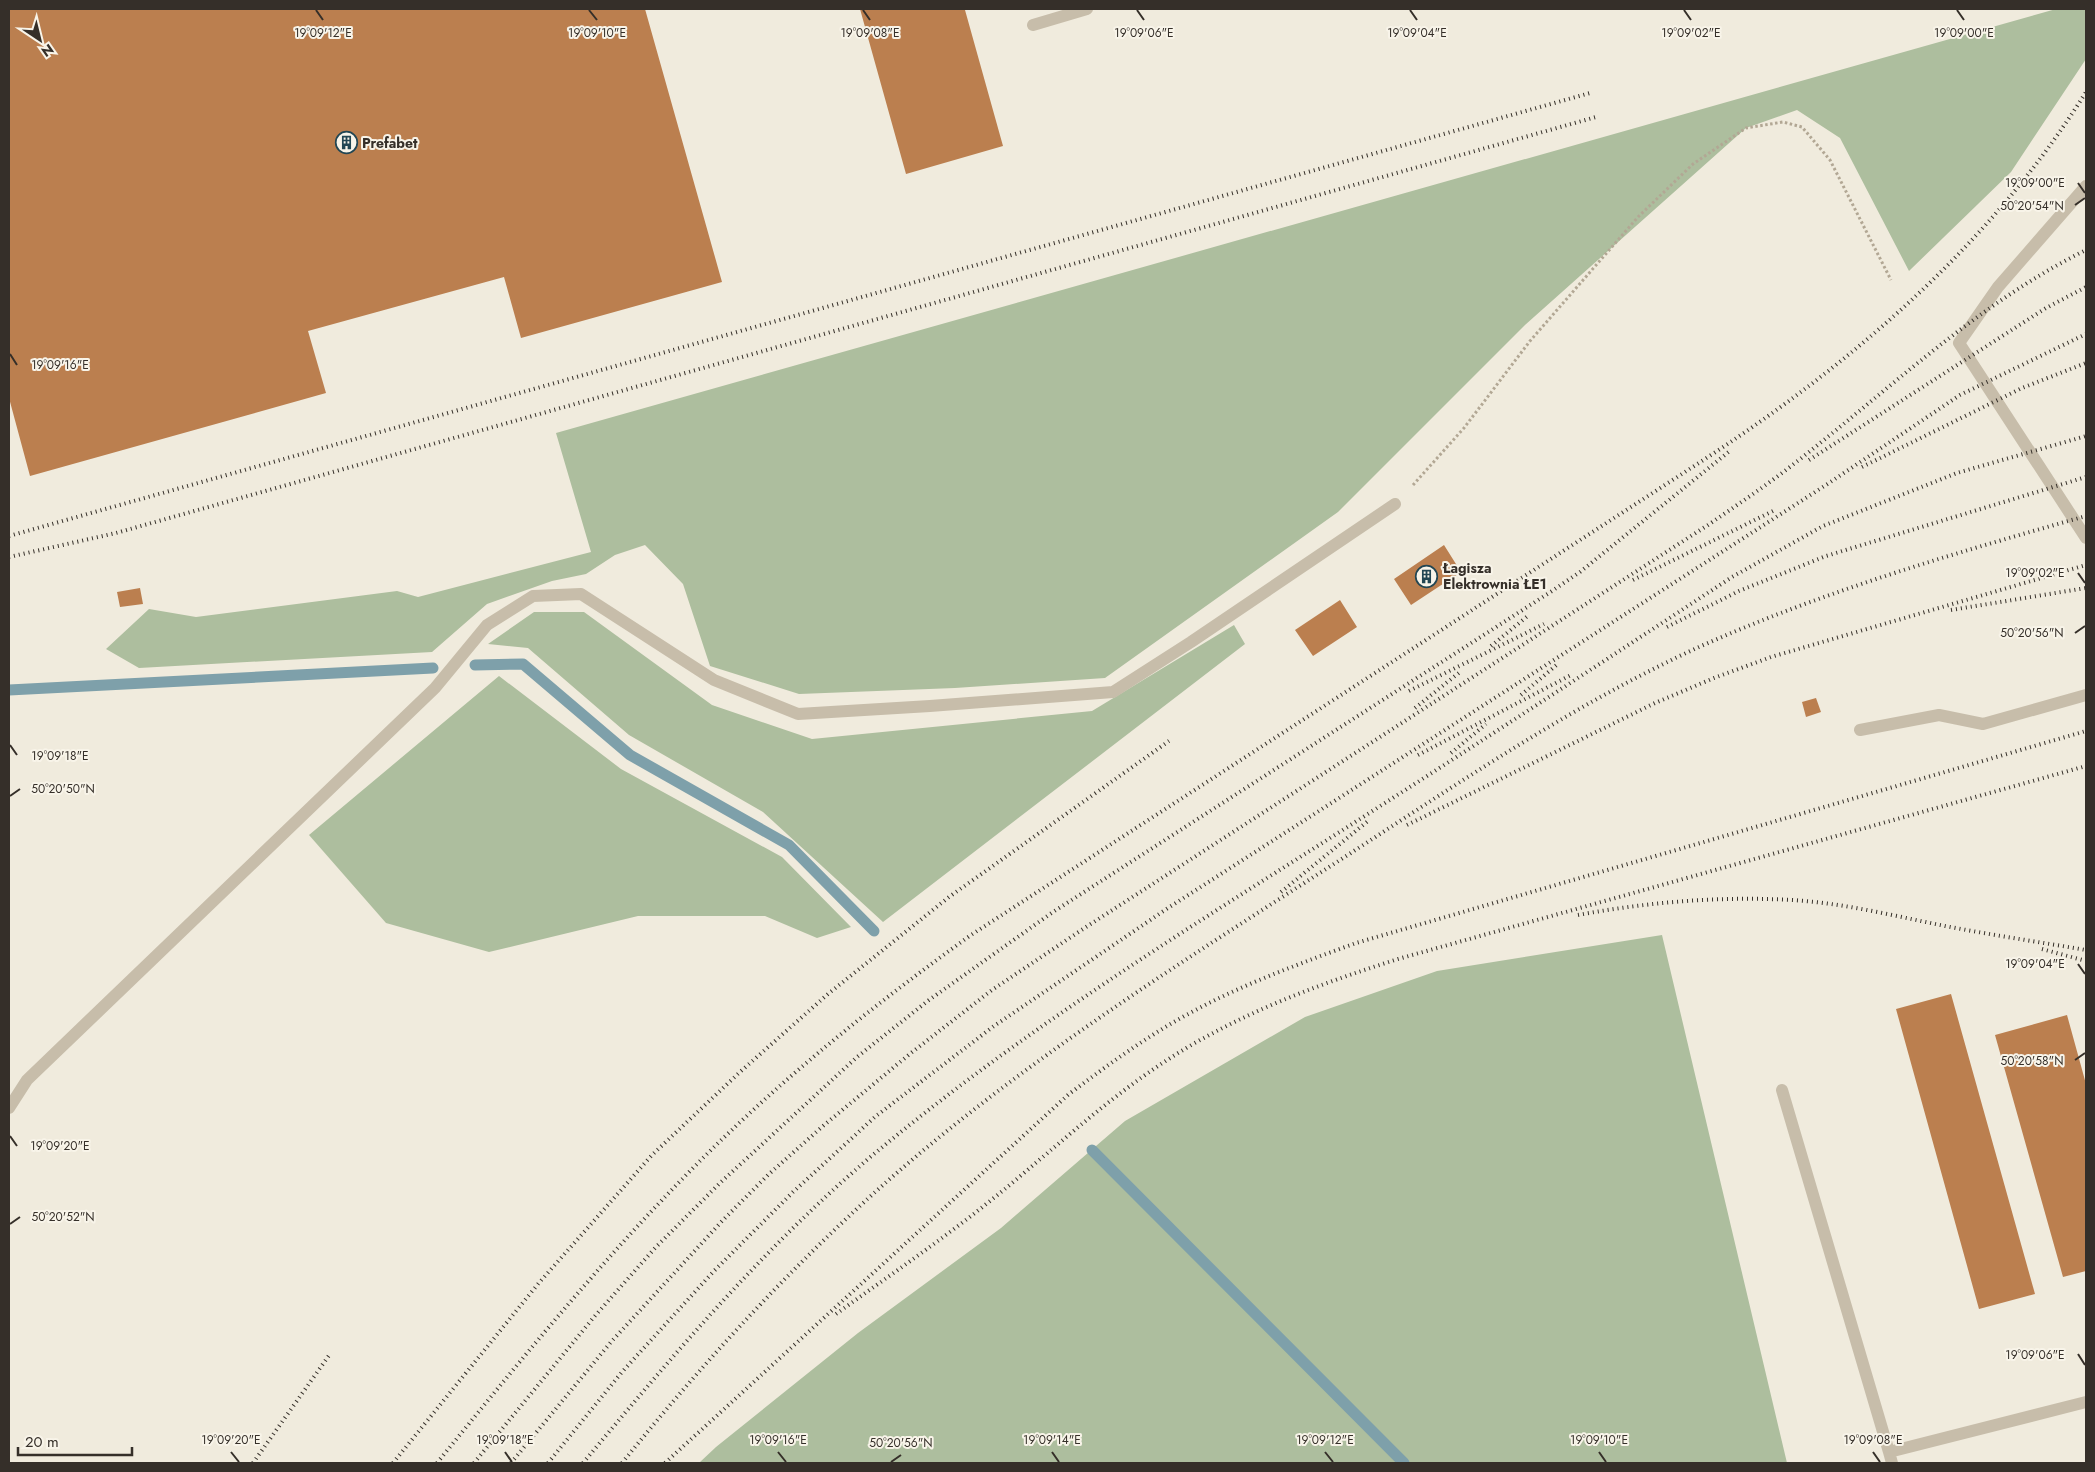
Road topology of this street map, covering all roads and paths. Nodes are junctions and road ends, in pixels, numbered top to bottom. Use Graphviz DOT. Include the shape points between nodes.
graph roads {
  1 [pos="1087,9"];
  2 [pos="1033,25"];
  3 [pos="2086,186"];
  4 [pos="1891,280"];
  5 [pos="1396,504"];
  6 [pos="2086,538"];
  7 [pos="2086,695"];
  8 [pos="1860,730"];
  9 [pos="1782,1090"];
  10 [pos="9,1108"];
  11 [pos="2086,1402"];
  12 [pos="1890,1458"];
  1 -- 2 [label="lane"];
  3 -- 6 [label="lane" via="1998,287 1959,343"];
  4 -- 5 [label="path" via="1830,160 1802,127 1783,122 1746,128 1694,164 1638,217 1530,341 1464,428"];
  5 -- 10 [label="lane" via="1113,692 798,714 714,680 580,594 533,596 487,625 435,688 26,1080"];
  7 -- 8 [label="lane" via="1983,724 1940,715"];
  9 -- 12 [label="lane"];
  11 -- 12 [label="lane"];
}
